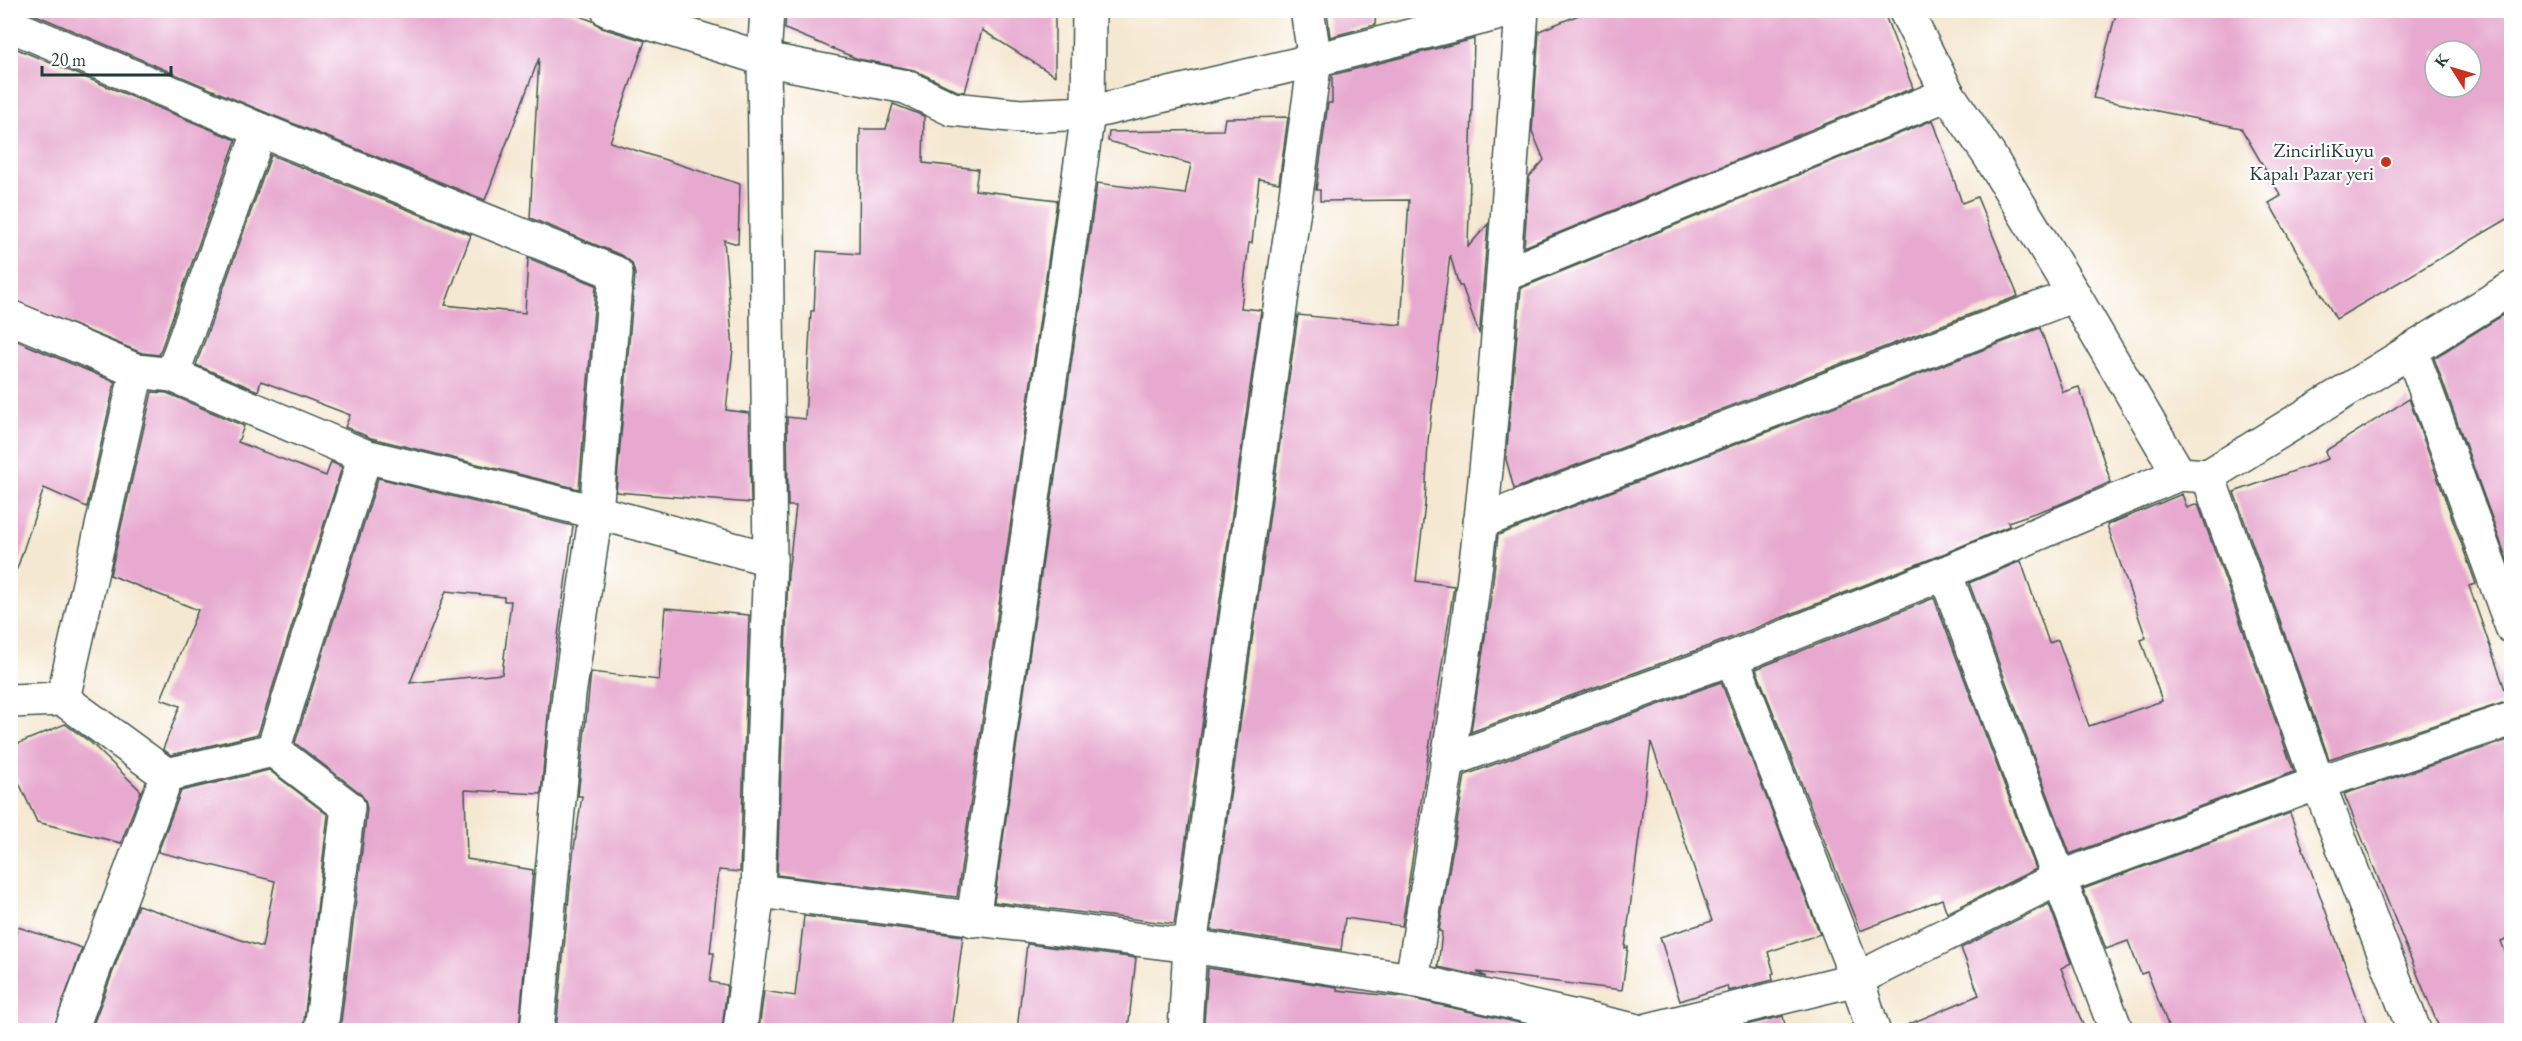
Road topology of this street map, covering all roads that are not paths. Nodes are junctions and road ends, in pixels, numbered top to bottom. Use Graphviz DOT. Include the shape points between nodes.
graph roads {
  1 [pos="608,10"];
  2 [pos="767,10"];
  3 [pos="1089,10"];
  4 [pos="1306,10"];
  5 [pos="1512,10"];
  6 [pos="1522,10"];
  7 [pos="1905,10"];
  8 [pos="10,25"];
  9 [pos="764,59"];
  10 [pos="1315,60"];
  11 [pos="1948,94"];
  12 [pos="1088,113"];
  13 [pos="260,130"];
  14 [pos="1504,275"];
  15 [pos="2511,288"];
  16 [pos="2074,295"];
  17 [pos="10,317"];
  18 [pos="2411,350"];
  19 [pos="137,371"];
  20 [pos="172,375"];
  21 [pos="365,456"];
  22 [pos="2194,475"];
  23 [pos="596,512"];
  24 [pos="1480,522"];
  25 [pos="770,559"];
  26 [pos="1945,573"];
  27 [pos="2511,627"];
  28 [pos="1732,658"];
  29 [pos="63,699"];
  30 [pos="10,702"];
  31 [pos="2511,719"];
  32 [pos="273,750"];
  33 [pos="1448,761"];
  34 [pos="167,775"];
  35 [pos="2318,783"];
  36 [pos="2059,878"];
  37 [pos="758,891"];
  38 [pos="973,920"];
  39 [pos="1190,946"];
  40 [pos="1412,980"];
  41 [pos="1857,980"];
  42 [pos="71,1030"];
  43 [pos="321,1030"];
  44 [pos="537,1030"];
  45 [pos="740,1030"];
  46 [pos="1185,1030"];
  47 [pos="1634,1030"];
  48 [pos="1648,1030"];
  49 [pos="1873,1030"];
  50 [pos="2116,1030"];
  51 [pos="2414,1030"];
  1 -- 9 [label="street"];
  2 -- 9 [label="street"];
  3 -- 12 [label="street"];
  4 -- 10 [label="street"];
  5 -- 10 [label="street"];
  6 -- 14 [label="street"];
  7 -- 11 [label="street"];
  8 -- 13 [label="street"];
  9 -- 12 [label="street" via="906,87 952,109 1020,116"];
  9 -- 25 [label="street"];
  10 -- 12 [label="street"];
  10 -- 39 [label="street"];
  11 -- 14 [label="street"];
  11 -- 16 [label="street"];
  12 -- 38 [label="street"];
  13 -- 20 [label="street"];
  13 -- 23 [label="street" via="616,273"];
  14 -- 24 [label="street"];
  15 -- 18 [label="street"];
  16 -- 22 [label="street"];
  16 -- 24 [label="street"];
  17 -- 19 [label="street"];
  18 -- 22 [label="street"];
  18 -- 27 [label="street"];
  19 -- 20 [label="street"];
  19 -- 29 [label="street"];
  20 -- 21 [label="street"];
  21 -- 23 [label="street"];
  21 -- 32 [label="street"];
  22 -- 26 [label="street"];
  22 -- 35 [label="street"];
  23 -- 25 [label="street"];
  23 -- 44 [label="street" via="568,695"];
  24 -- 33 [label="street"];
  25 -- 37 [label="street"];
  26 -- 28 [label="street"];
  26 -- 36 [label="street"];
  28 -- 33 [label="street"];
  28 -- 41 [label="street"];
  29 -- 30 [label="street"];
  29 -- 34 [label="street"];
  31 -- 35 [label="street"];
  32 -- 34 [label="street"];
  32 -- 43 [label="street" via="348,807"];
  33 -- 40 [label="street"];
  34 -- 42 [label="street"];
  35 -- 36 [label="street"];
  35 -- 51 [label="street"];
  36 -- 41 [label="street"];
  36 -- 50 [label="street"];
  37 -- 38 [label="street"];
  37 -- 45 [label="street"];
  38 -- 39 [label="street"];
  39 -- 40 [label="street"];
  39 -- 46 [label="street"];
  40 -- 47 [label="street"];
  41 -- 48 [label="street"];
  41 -- 49 [label="street"];
}
